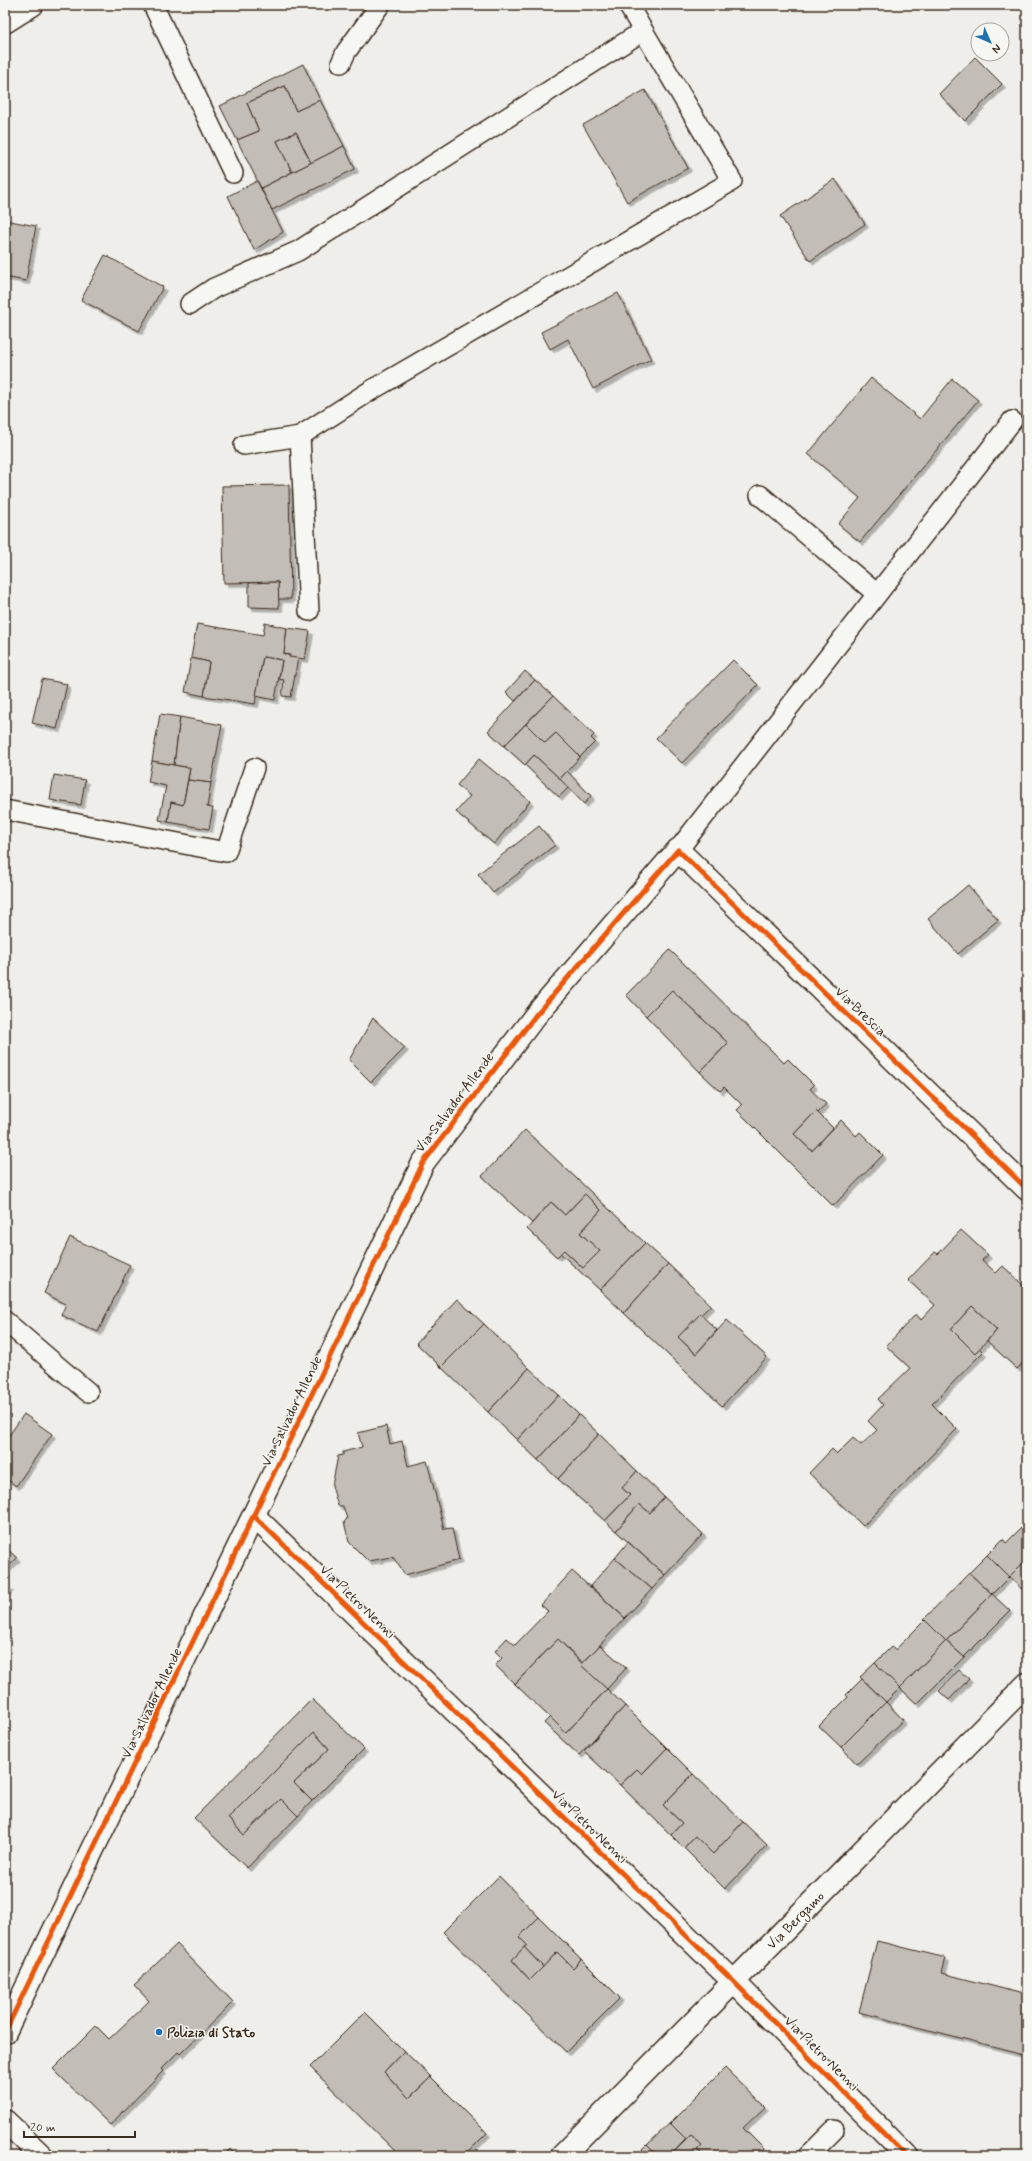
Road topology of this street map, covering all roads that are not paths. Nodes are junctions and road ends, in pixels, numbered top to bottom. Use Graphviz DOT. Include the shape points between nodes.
graph roads {
  1 [pos="32,5"];
  2 [pos="153,5"];
  3 [pos="380,5"];
  4 [pos="628,5"];
  5 [pos="5,22"];
  6 [pos="643,31"];
  7 [pos="341,63"];
  8 [pos="233,173"];
  9 [pos="190,304"];
  10 [pos="1012,421"];
  11 [pos="300,436"];
  12 [pos="244,445"];
  13 [pos="760,494"];
  14 [pos="877,594"];
  15 [pos="309,611"];
  16 [pos="254,768"];
  17 [pos="5,810"];
  18 [pos="678,850"];
  19 [pos="1027,1189"];
  20 [pos="5,1321"];
  21 [pos="88,1392"];
  22 [pos="254,1516"];
  23 [pos="1027,1684"];
  24 [pos="734,1982"];
  25 [pos="5,2032"];
  26 [pos="5,2120"];
  27 [pos="834,2130"];
  28 [pos="42,2156"];
  29 [pos="562,2156"];
  30 [pos="808,2156"];
  31 [pos="908,2156"];
  1 -- 5 [label="street"];
  2 -- 8 [label="lane"];
  3 -- 7 [label="lane"];
  4 -- 6 [label="lane"];
  6 -- 9 [label="lane" via="298,251 214,288"];
  6 -- 11 [label="lane" via="732,181 370,391"];
  10 -- 14 [label="lane"];
  11 -- 12 [label="lane"];
  11 -- 15 [label="lane"];
  13 -- 14 [label="lane"];
  14 -- 18 [label="lane"];
  16 -- 17 [label="lane" via="226,852"];
  18 -- 19 [label="street, Via Brescia"];
  18 -- 22 [label="street, Via Salvador Allende" via="535,1016 423,1163"];
  20 -- 21 [label="lane"];
  22 -- 24 [label="street, Via Pietro Nenni"];
  22 -- 25 [label="street, Via Salvador Allende"];
  23 -- 24 [label="street, Via Bergamo"];
  24 -- 29 [label="street, Via Bergamo"];
  24 -- 31 [label="street, Via Pietro Nenni"];
  26 -- 28 [label="street"];
  27 -- 30 [label="lane"];
}
